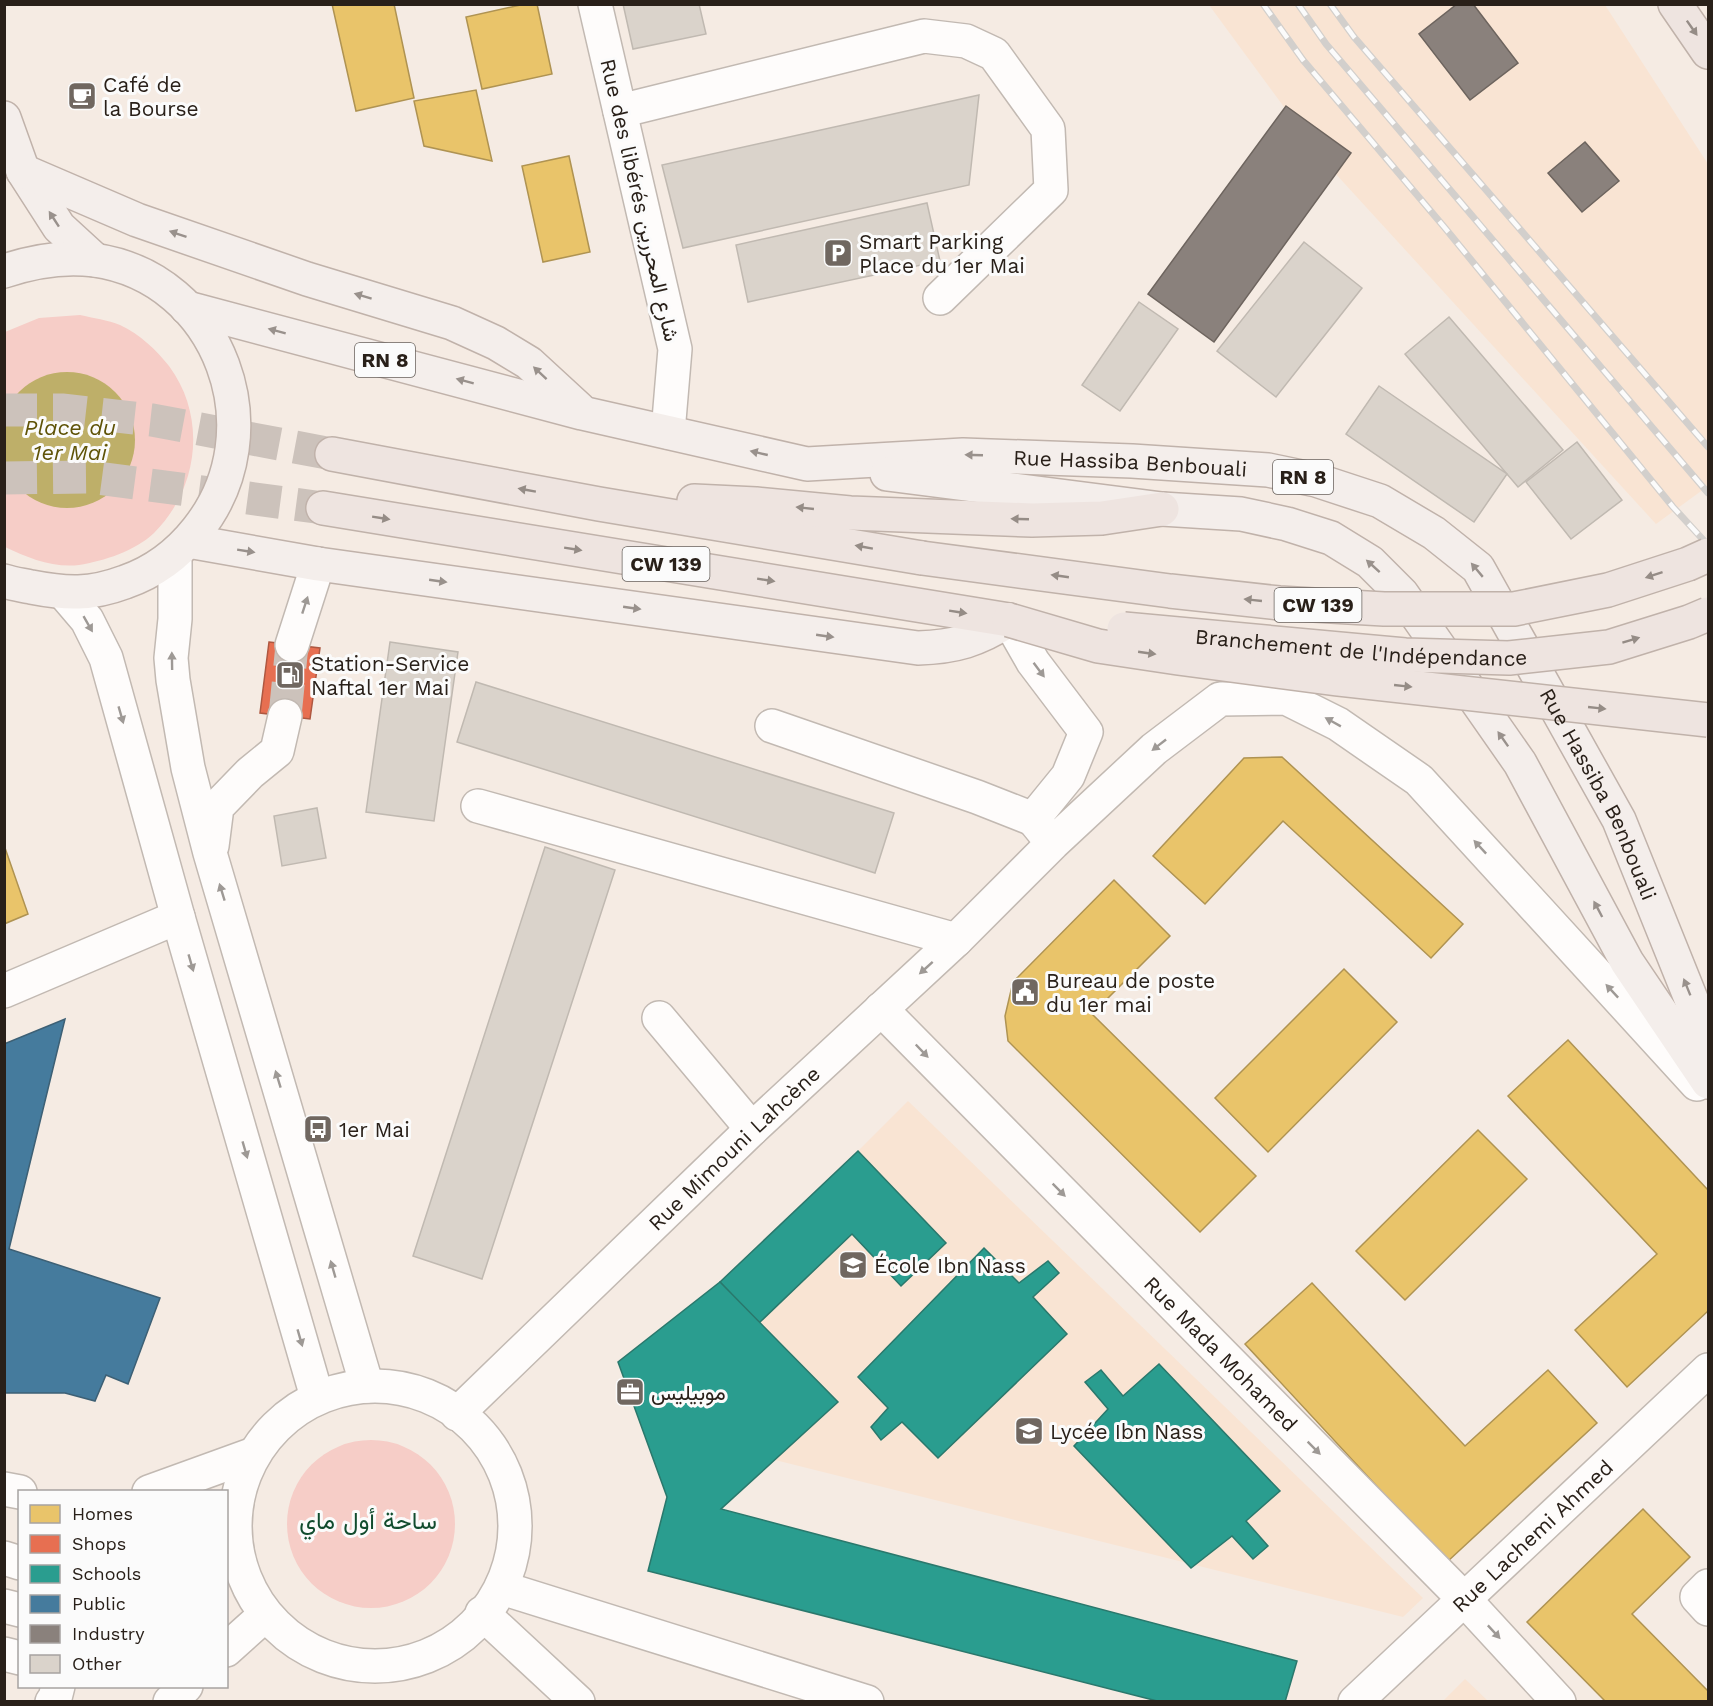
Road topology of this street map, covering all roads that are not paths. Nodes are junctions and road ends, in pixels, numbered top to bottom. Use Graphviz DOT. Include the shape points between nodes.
graph roads {
  1 [pos="595,4"];
  2 [pos="1676,4"];
  3 [pos="1708,52"];
  4 [pos="620,111"];
  5 [pos="4,117"];
  6 [pos="23,171"];
  7 [pos="95,260"];
  8 [pos="4,271"];
  9 [pos="940,298"];
  10 [pos="187,308"];
  11 [pos="582,413"];
  12 [pos="668,432"];
  13 [pos="332,454"];
  14 [pos="807,464"];
  15 [pos="599,504"];
  16 [pos="323,508"];
  17 [pos="1162,509"];
  18 [pos="181,548"];
  19 [pos="1708,555"];
  20 [pos="318,564"];
  21 [pos="4,580"];
  22 [pos="64,593"];
  23 [pos="1708,614"];
  24 [pos="1009,620"];
  25 [pos="292,645"];
  26 [pos="285,716"];
  27 [pos="1708,720"];
  28 [pos="772,726"];
  29 [pos="478,806"];
  30 [pos="1043,831"];
  31 [pos="210,853"];
  32 [pos="178,917"];
  33 [pos="956,940"];
  34 [pos="4,991"];
  35 [pos="881,1009"];
  36 [pos="659,1018"];
  37 [pos="1708,1041"];
  38 [pos="1708,1082"];
  39 [pos="1708,1096"];
  40 [pos="752,1129"];
  41 [pos="1708,1370"];
  42 [pos="367,1386"];
  43 [pos="317,1397"];
  44 [pos="457,1414"];
  45 [pos="254,1454"];
  46 [pos="152,1490"];
  47 [pos="1708,1586"];
  48 [pos="502,1588"];
  49 [pos="1464,1599"];
  50 [pos="1708,1609"];
  51 [pos="482,1613"];
  52 [pos="265,1615"];
  53 [pos="228,1648"];
  54 [pos="744,1663"];
  55 [pos="58,1688"];
  56 [pos="184,1688"];
  57 [pos="51,1701"];
  58 [pos="170,1701"];
  59 [pos="578,1701"];
  60 [pos="788,1701"];
  61 [pos="867,1701"];
  62 [pos="1355,1701"];
  63 [pos="1559,1701"];
  1 -- 4 [label="street, Rue des libérés شارع المحررين"];
  2 -- 3 [label="highway, one-way"];
  4 -- 9 [label="street" via="924,36 966,41 994,54 1048,129 1051,190"];
  4 -- 12 [label="street, Rue des libérés شارع المحررين" via="675,350"];
  5 -- 6 [label="main road"];
  7 -- 6 [label="main road, one-way" via="59,227"];
  11 -- 6 [label="main road, one-way" via="529,363 452,322 307,279 137,220"];
  7 -- 8 [label="main road" via="62,258 30,262"];
  7 -- 10 [label="main road" via="129,269 160,285"];
  11 -- 10 [label="main road, RN 8, one-way"];
  10 -- 18 [label="main road" via="223,362 235,424 224,487 209,516"];
  11 -- 12 [label="main road, Rue Hassiba Benbouali / RN 8"];
  14 -- 12 [label="main road, Rue Hassiba Benbouali / RN 8, one-way"];
  15 -- 13 [label="highway, CW 139, one-way"];
  14 -- 17 [label="main road, Rue Hassiba Benbouali / RN 8"];
  37 -- 14 [label="main road, Rue Hassiba Benbouali / RN 8, one-way" via="1619,820 1478,568 1434,533 1380,501 1316,480 1268,470 963,455"];
  17 -- 15 [label="highway, one-way" via="1102,518 1032,520 850,513 688,501"];
  19 -- 15 [label="highway, Branchement de l'Indépendance / CW 139, one-way, bridge" via="1608,590 1514,609 1384,609 1170,591 922,558"];
  16 -- 24 [label="highway, CW 139, one-way"];
  38 -- 17 [label="main road, Rue Hassiba Benbouali, one-way" via="1627,962 1520,763 1401,594 1370,562 1331,538 1241,514"];
  18 -- 20 [label="main road, one-way"];
  18 -- 22 [label="main road" via="141,577 103,590"];
  31 -- 18 [label="street, one-way" via="188,768 173,680 171,658"];
  20 -- 24 [label="main road, one-way" via="918,648 966,642"];
  25 -- 20 [label="street, one-way"];
  21 -- 22 [label="main road"];
  22 -- 32 [label="street, one-way" via="87,620 106,658"];
  24 -- 23 [label="highway, Branchement de l'Indépendance / CW 139, one-way, bridge" via="1405,655 1509,658 1609,647"];
  24 -- 27 [label="highway, CW 139, one-way, bridge" via="1098,646 1178,658"];
  24 -- 30 [label="street, one-way" via="1033,662 1086,732"];
  26 -- 31 [label="street" via="278,751 250,772 217,807"];
  28 -- 30 [label="street" via="977,797"];
  29 -- 33 [label="street"];
  30 -- 33 [label="street, Rue Mimouni Lahcène" via="1013,884"];
  39 -- 30 [label="street, one-way" via="1419,780 1338,724 1286,698 1220,699"];
  42 -- 31 [label="street, one-way"];
  32 -- 34 [label="street"];
  32 -- 43 [label="street, one-way"];
  33 -- 35 [label="street, Rue Mimouni Lahcène, one-way"];
  35 -- 40 [label="street, Rue Mimouni Lahcène"];
  35 -- 49 [label="street, Rue Mada Mohamed, one-way"];
  36 -- 40 [label="street"];
  40 -- 44 [label="street, Rue Mimouni Lahcène"];
  41 -- 49 [label="street, Rue Lachemi Ahmed"];
  42 -- 43 [label="street"];
  42 -- 44 [label="street" via="416,1391"];
  43 -- 45 [label="street" via="276,1425"];
  44 -- 48 [label="street" via="486,1439 504,1468 514,1505 516,1541"];
  45 -- 46 [label="street"];
  45 -- 52 [label="street" via="234,1515 242,1572"];
  47 -- 50 [label="street" via="1697,1597"];
  48 -- 51 [label="street"];
  48 -- 54 [label="street"];
  49 -- 62 [label="street, Rue Lachemi Ahmed"];
  49 -- 63 [label="street, Rue Mada Mohamed, one-way"];
  51 -- 52 [label="street" via="467,1633 422,1659 374,1667 328,1659 285,1635"];
  51 -- 59 [label="street"];
  52 -- 53 [label="street"];
  54 -- 60 [label="street"];
  54 -- 61 [label="street"];
  55 -- 57 [label="street" via="56,1698"];
  56 -- 58 [label="street"];
}
